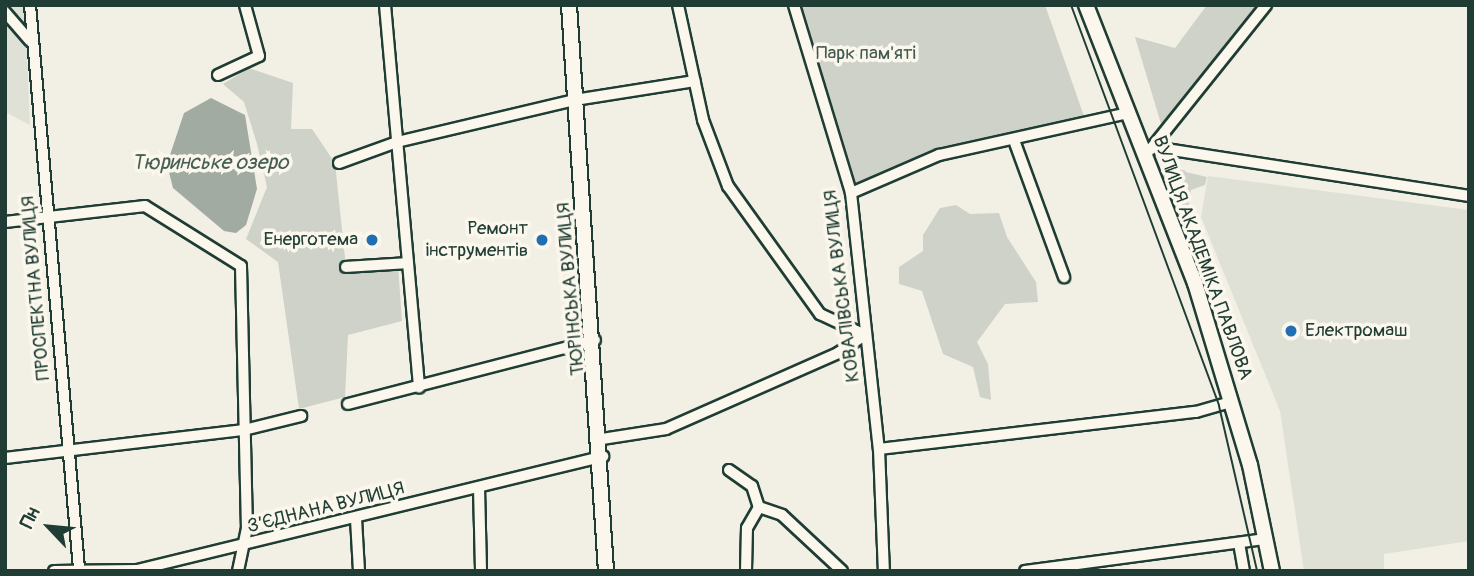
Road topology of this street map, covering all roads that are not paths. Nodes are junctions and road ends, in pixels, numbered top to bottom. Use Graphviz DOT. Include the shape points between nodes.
graph roads {
  1 [pos="30,5"];
  2 [pos="245,5"];
  3 [pos="386,5"];
  4 [pos="569,5"];
  5 [pos="678,5"];
  6 [pos="794,5"];
  7 [pos="1086,5"];
  8 [pos="1266,5"];
  9 [pos="5,12"];
  10 [pos="30,41"];
  11 [pos="218,75"];
  12 [pos="695,81"];
  13 [pos="575,100"];
  14 [pos="1129,113"];
  15 [pos="397,142"];
  16 [pos="1015,143"];
  17 [pos="1149,151"];
  18 [pos="339,163"];
  19 [pos="851,193"];
  20 [pos="1469,196"];
  21 [pos="47,217"];
  22 [pos="5,222"];
  23 [pos="408,263"];
  24 [pos="346,267"];
  25 [pos="1064,277"];
  26 [pos="865,335"];
  27 [pos="595,340"];
  28 [pos="419,387"];
  29 [pos="1232,402"];
  30 [pos="348,404"];
  31 [pos="301,416"];
  32 [pos="244,430"];
  33 [pos="602,439"];
  34 [pos="879,449"];
  35 [pos="67,452"];
  36 [pos="603,456"];
  37 [pos="5,458"];
  38 [pos="729,470"];
  39 [pos="479,488"];
  40 [pos="759,507"];
  41 [pos="356,519"];
  42 [pos="1266,539"];
  43 [pos="1239,542"];
  44 [pos="241,547"];
  45 [pos="79,568"];
  46 [pos="1062,568"];
  47 [pos="137,570"];
  48 [pos="54,571"];
  49 [pos="238,571"];
  50 [pos="359,571"];
  51 [pos="481,571"];
  52 [pos="606,571"];
  53 [pos="746,571"];
  54 [pos="842,571"];
  55 [pos="884,571"];
  56 [pos="1025,571"];
  57 [pos="1244,571"];
  58 [pos="1272,571"];
  1 -- 10 [label="street, ПРОСПЕКТНА ВУЛИЦЯ"];
  2 -- 11 [label="street" via="259,55"];
  3 -- 15 [label="street"];
  4 -- 13 [label="main road, ТЮРІНСЬКА ВУЛИЦЯ"];
  5 -- 12 [label="street"];
  6 -- 19 [label="street, КОВАЛІВСЬКА ВУЛИЦЯ"];
  7 -- 14 [label="main road, ВУЛИЦЯ АКАДЕМІКА ПАВЛОВА"];
  8 -- 17 [label="street"];
  9 -- 10 [label="street"];
  10 -- 21 [label="street, ПРОСПЕКТНА ВУЛИЦЯ"];
  12 -- 13 [label="street"];
  12 -- 26 [label="street" via="729,186 780,266 827,319"];
  13 -- 15 [label="street"];
  13 -- 27 [label="main road, ТЮРІНСЬКА ВУЛИЦЯ"];
  14 -- 16 [label="street"];
  14 -- 17 [label="main road, ВУЛИЦЯ АКАДЕМІКА ПАВЛОВА"];
  15 -- 18 [label="street"];
  15 -- 23 [label="street"];
  16 -- 19 [label="street" via="939,155"];
  16 -- 25 [label="street"];
  17 -- 20 [label="street"];
  17 -- 29 [label="main road, ВУЛИЦЯ АКАДЕМІКА ПАВЛОВА"];
  19 -- 26 [label="street, КОВАЛІВСЬКА ВУЛИЦЯ"];
  21 -- 22 [label="street"];
  21 -- 32 [label="street" via="155,207 241,266"];
  21 -- 35 [label="street, ПРОСПЕКТНА ВУЛИЦЯ"];
  23 -- 24 [label="street"];
  23 -- 28 [label="street"];
  26 -- 33 [label="street" via="805,369 666,429"];
  26 -- 34 [label="street, КОВАЛІВСЬКА ВУЛИЦЯ"];
  27 -- 28 [label="street"];
  27 -- 33 [label="main road, ТЮРІНСЬКА ВУЛИЦЯ"];
  28 -- 30 [label="street"];
  29 -- 34 [label="street" via="1196,412"];
  29 -- 42 [label="main road, ВУЛИЦЯ АКАДЕМІКА ПАВЛОВА"];
  31 -- 32 [label="street"];
  32 -- 35 [label="street"];
  32 -- 44 [label="street" via="247,528"];
  33 -- 36 [label="main road, ТЮРІНСЬКА ВУЛИЦЯ"];
  34 -- 55 [label="street, КОВАЛІВСЬКА ВУЛИЦЯ"];
  35 -- 37 [label="street"];
  35 -- 45 [label="street, ПРОСПЕКТНА ВУЛИЦЯ"];
  36 -- 39 [label="street, З’ЄДНАНА ВУЛИЦЯ"];
  36 -- 52 [label="main road, ТЮРІНСЬКА ВУЛИЦЯ"];
  38 -- 40 [label="street" via="752,486"];
  39 -- 41 [label="street, З’ЄДНАНА ВУЛИЦЯ"];
  39 -- 51 [label="street"];
  40 -- 53 [label="street" via="747,528"];
  40 -- 54 [label="street" via="782,515"];
  41 -- 44 [label="street, З’ЄДНАНА ВУЛИЦЯ"];
  41 -- 50 [label="street"];
  42 -- 43 [label="street"];
  42 -- 58 [label="main road, ВУЛИЦЯ АКАДЕМІКА ПАВЛОВА"];
  43 -- 46 [label="street"];
  43 -- 57 [label="street"];
  44 -- 47 [label="street, З’ЄДНАНА ВУЛИЦЯ"];
  44 -- 49 [label="street"];
  45 -- 47 [label="street, З’ЄДНАНА ВУЛИЦЯ"];
  45 -- 48 [label="street, З’ЄДНАНА ВУЛИЦЯ"];
  46 -- 56 [label="street"];
}
